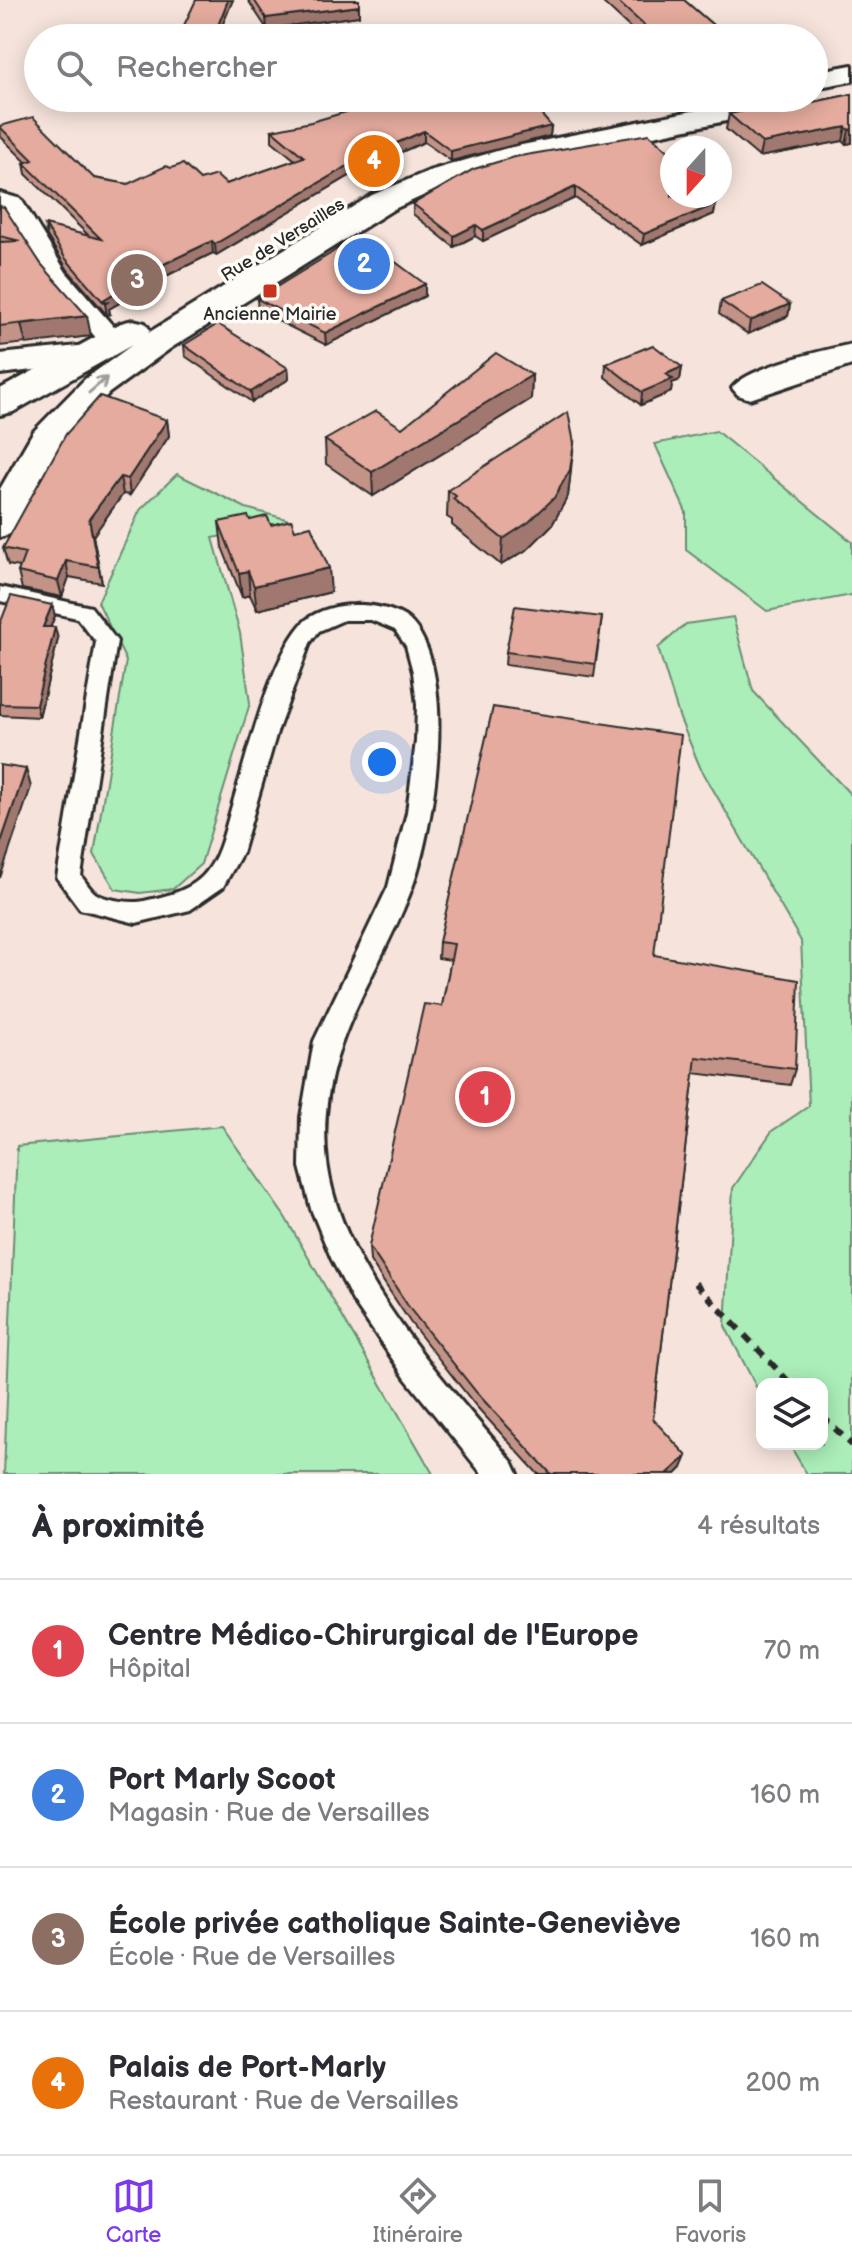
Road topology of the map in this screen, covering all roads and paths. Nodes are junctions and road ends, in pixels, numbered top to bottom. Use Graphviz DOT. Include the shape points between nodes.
graph roads {
  1 [pos="852,73"];
  2 [pos="828,77"];
  3 [pos="852,87"];
  4 [pos="828,92"];
  5 [pos="657,112"];
  6 [pos="730,112"];
  7 [pos="0,200"];
  8 [pos="100,348"];
  9 [pos="852,354"];
  10 [pos="0,364"];
  11 [pos="750,388"];
  12 [pos="0,404"];
  13 [pos="46,440"];
  14 [pos="0,524"];
  15 [pos="0,594"];
  16 [pos="695,1283"];
  17 [pos="785,1378"];
  18 [pos="828,1422"];
  19 [pos="852,1445"];
  20 [pos="502,1474"];
  1 -- 2 [label="main road"];
  3 -- 4 [label="main road"];
  5 -- 8 [label="main road, Rue de Versailles" via="496,144 400,174 364,190"];
  13 -- 6 [label="main road, Rue de Versailles, one-way" via="97,386 159,341 363,213 440,177 536,151"];
  7 -- 8 [label="street" via="13,204 41,255 86,316"];
  8 -- 10 [label="main road"];
  8 -- 12 [label="main road, Rue de Versailles"];
  9 -- 11 [label="main road"];
  12 -- 13 [label="main road" via="37,424"];
  13 -- 14 [label="main road, Rue de Versailles"];
  15 -- 20 [label="lane" via="84,612 107,641 69,878 89,902 136,913 181,903 215,880 230,853 291,656 311,627 341,612 370,612 402,624 417,645 429,715 425,774 410,852 330,1031 315,1106 314,1165 337,1244 408,1358"];
  16 -- 17 [label="path"];
  18 -- 19 [label="path"];
}
